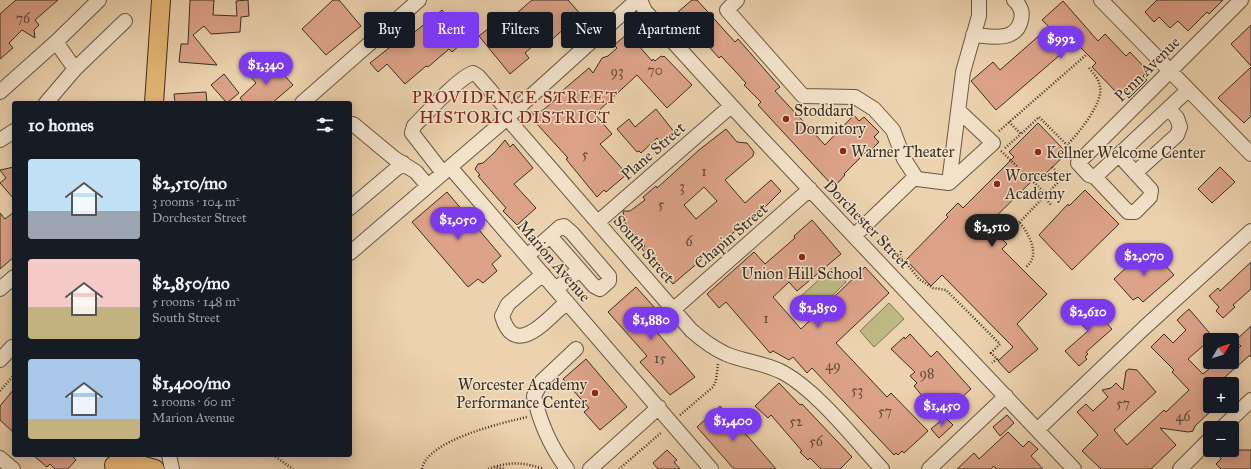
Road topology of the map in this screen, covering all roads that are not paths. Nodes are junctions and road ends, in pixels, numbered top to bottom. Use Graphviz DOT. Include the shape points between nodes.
graph roads {
  1 [pos="98,0"];
  2 [pos="161,0"];
  3 [pos="419,0"];
  4 [pos="639,0"];
  5 [pos="737,0"];
  6 [pos="979,0"];
  7 [pos="1014,0"];
  8 [pos="1101,0"];
  9 [pos="1241,0"];
  10 [pos="125,21"];
  11 [pos="973,34"];
  12 [pos="56,42"];
  13 [pos="75,70"];
  14 [pos="1169,71"];
  15 [pos="1188,90"];
  16 [pos="0,92"];
  17 [pos="48,101"];
  18 [pos="154,101"];
  19 [pos="304,101"];
  20 [pos="731,106"];
  21 [pos="1168,109"];
  22 [pos="959,111"];
  23 [pos="509,116"];
  24 [pos="352,124"];
  25 [pos="12,132"];
  26 [pos="0,140"];
  27 [pos="1251,154"];
  28 [pos="1119,155"];
  29 [pos="403,163"];
  30 [pos="447,170"];
  31 [pos="1135,173"];
  32 [pos="915,177"];
  33 [pos="1095,177"];
  34 [pos="948,183"];
  35 [pos="428,186"];
  36 [pos="810,189"];
  37 [pos="352,206"];
  38 [pos="598,222"];
  39 [pos="1251,231"];
  40 [pos="550,236"];
  41 [pos="854,236"];
  42 [pos="352,251"];
  43 [pos="526,256"];
  44 [pos="579,270"];
  45 [pos="543,274"];
  46 [pos="12,279"];
  47 [pos="0,289"];
  48 [pos="556,289"];
  49 [pos="567,302"];
  50 [pos="674,309"];
  51 [pos="9,347"];
  52 [pos="576,349"];
  53 [pos="0,360"];
  54 [pos="1006,396"];
  55 [pos="1251,400"];
  56 [pos="659,407"];
  57 [pos="1229,421"];
  58 [pos="1037,430"];
  59 [pos="1203,446"];
  60 [pos="169,457"];
  61 [pos="0,458"];
  62 [pos="116,463"];
  63 [pos="13,469"];
  64 [pos="155,469"];
  65 [pos="172,469"];
  66 [pos="567,469"];
  67 [pos="591,469"];
  68 [pos="712,469"];
  69 [pos="882,469"];
  70 [pos="930,469"];
  71 [pos="1074,469"];
  72 [pos="1180,469"];
  1 -- 12 [label="street"];
  2 -- 18 [label="main road"];
  3 -- 19 [label="street"];
  4 -- 20 [label="street, Dorchester Street"];
  4 -- 23 [label="street"];
  5 -- 32 [label="street" via="727,10 803,96 855,97 874,109 893,130 904,159"];
  6 -- 11 [label="street" via="979,16"];
  7 -- 11 [label="street" via="1020,6 1022,15 1020,24 1010,36"];
  8 -- 14 [label="street"];
  9 -- 14 [label="street, Penn Avenue"];
  10 -- 13 [label="street"];
  11 -- 22 [label="street" via="963,72"];
  12 -- 13 [label="street"];
  12 -- 16 [label="street"];
  13 -- 17 [label="street"];
  14 -- 15 [label="street"];
  14 -- 33 [label="street, Penn Avenue" via="1072,162"];
  15 -- 21 [label="street"];
  15 -- 27 [label="street"];
  20 -- 36 [label="street, Dorchester Street"];
  20 -- 38 [label="street, Plane Street"];
  21 -- 28 [label="street"];
  21 -- 31 [label="street" via="1177,118 1180,127 1177,135"];
  22 -- 34 [label="street"];
  22 -- 34 [label="street" via="995,144"];
  23 -- 30 [label="street"];
  23 -- 30 [label="street, South Street" via="478,76 473,73 458,83 414,126 412,133"];
  23 -- 38 [label="street, South Street"];
  24 -- 29 [label="street"];
  25 -- 26 [label="street"];
  28 -- 31 [label="street"];
  28 -- 33 [label="street"];
  29 -- 35 [label="street" via="416,172"];
  29 -- 37 [label="street"];
  30 -- 35 [label="street"];
  30 -- 43 [label="street, Marion Avenue"];
  31 -- 33 [label="street" via="1151,190 1150,197 1135,212 1128,212"];
  32 -- 34 [label="street"];
  32 -- 41 [label="street"];
  35 -- 42 [label="street"];
  36 -- 41 [label="street, Dorchester Street"];
  36 -- 50 [label="street, Chapin Street"];
  38 -- 50 [label="street, South Street"];
  39 -- 58 [label="street"];
  40 -- 43 [label="street"];
  40 -- 44 [label="street"];
  40 -- 44 [label="street" via="560,227 568,228 610,276 609,281 598,289"];
  41 -- 54 [label="street, Dorchester Street"];
  43 -- 45 [label="street, Marion Avenue"];
  44 -- 48 [label="street"];
  45 -- 48 [label="street, Marion Avenue"];
  45 -- 49 [label="street" via="508,304 502,316 505,328 515,336 526,335 536,330"];
  46 -- 47 [label="street"];
  48 -- 49 [label="street, Marion Avenue"];
  49 -- 56 [label="street, Marion Avenue"];
  50 -- 69 [label="street, South Street" via="703,341 726,354 784,372 806,388"];
  51 -- 53 [label="street"];
  52 -- 66 [label="street" via="542,380 534,396 538,414 554,451"];
  54 -- 58 [label="street, Dorchester Street"];
  54 -- 70 [label="street"];
  55 -- 57 [label="street"];
  56 -- 67 [label="street"];
  56 -- 68 [label="street, Marion Avenue"];
  58 -- 71 [label="street, Dorchester Street"];
  59 -- 72 [label="street"];
  60 -- 65 [label="street"];
  61 -- 63 [label="street"];
  62 -- 64 [label="main road"];
}
